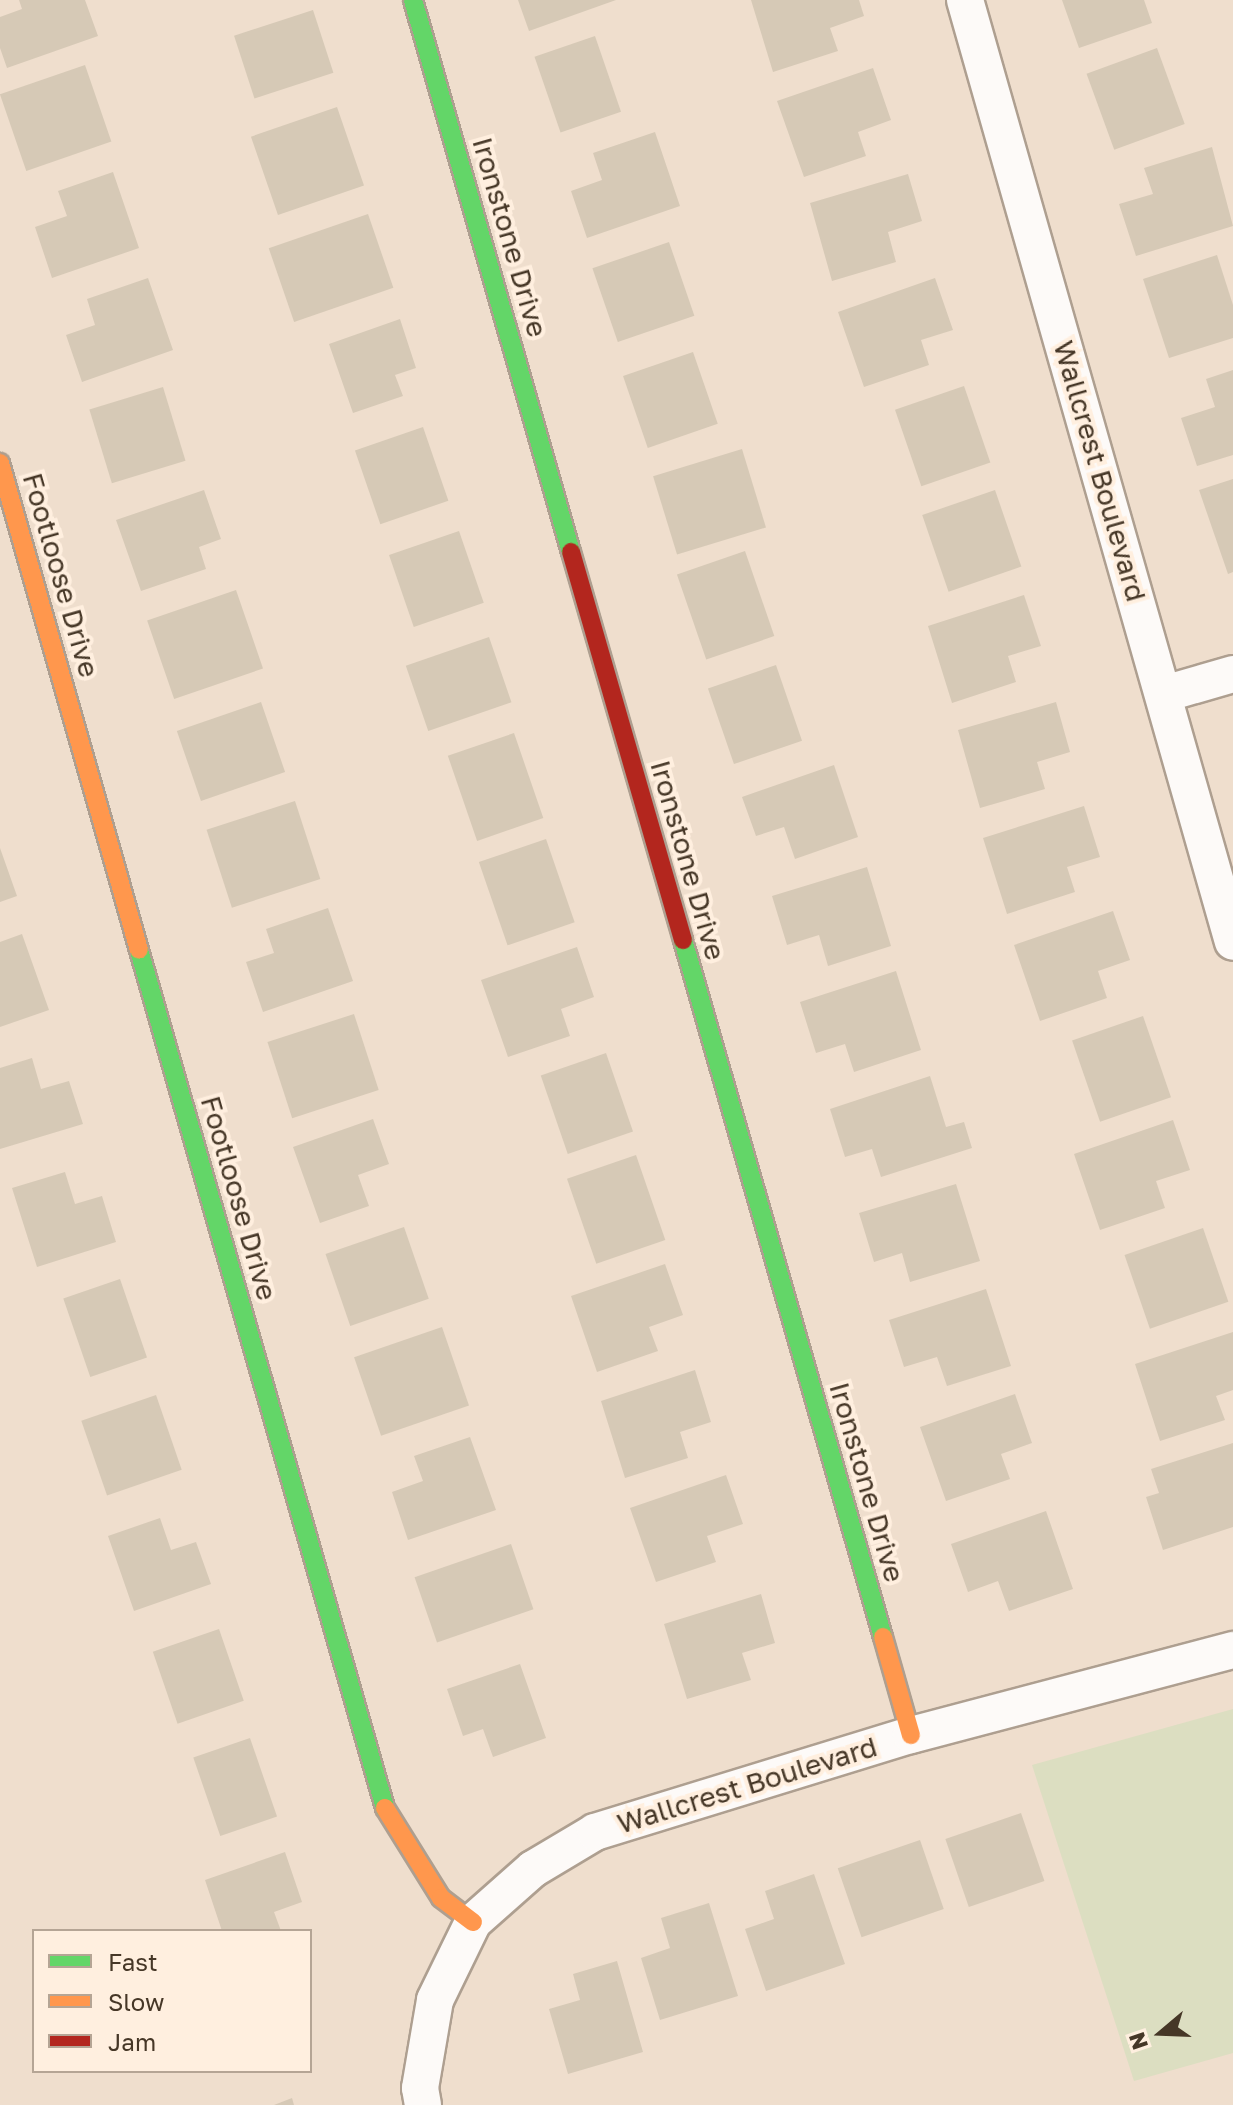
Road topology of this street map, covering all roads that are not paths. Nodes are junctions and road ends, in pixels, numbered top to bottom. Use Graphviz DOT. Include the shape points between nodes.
graph roads {
  1 [pos="413,0"];
  2 [pos="965,0"];
  3 [pos="0,463"];
  4 [pos="1233,674"];
  5 [pos="1164,694"];
  6 [pos="1233,942"];
  7 [pos="1233,1650"];
  8 [pos="911,1735"];
  9 [pos="473,1922"];
  10 [pos="423,2105"];
  1 -- 8 [label="street, Ironstone Drive"];
  2 -- 5 [label="street, Wallcrest Boulevard"];
  3 -- 9 [label="street, Footloose Drive" via="384,1806 441,1898"];
  4 -- 5 [label="street"];
  5 -- 6 [label="street, Wallcrest Boulevard"];
  7 -- 8 [label="street, Wallcrest Boulevard"];
  8 -- 9 [label="street, Wallcrest Boulevard" via="595,1832 533,1869"];
  9 -- 10 [label="street, Wallcrest Boulevard" via="435,2000 420,2088"];
}
